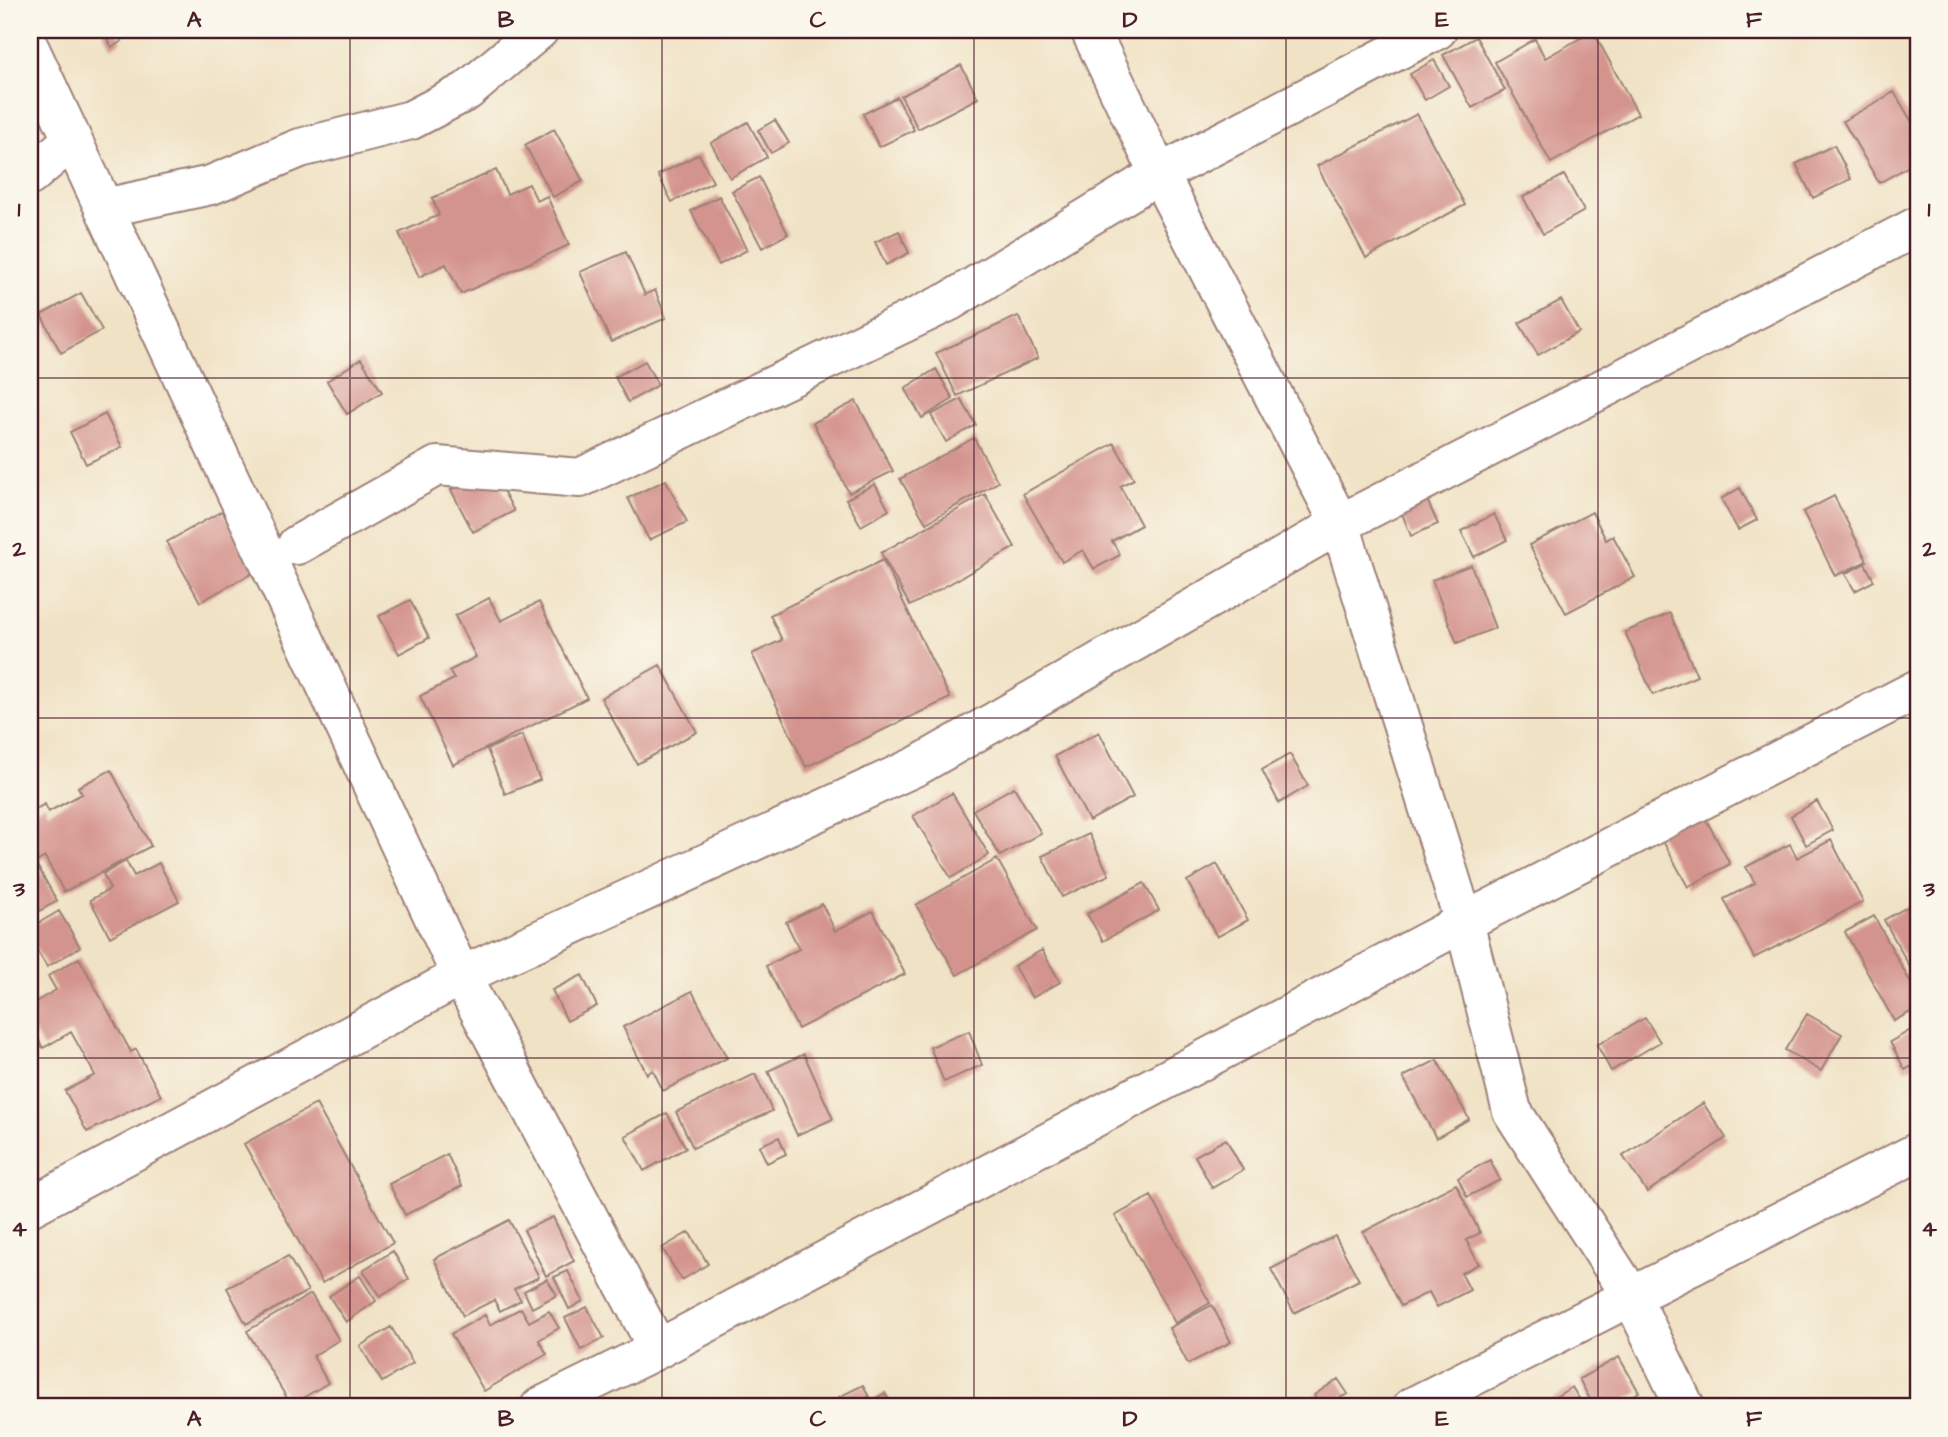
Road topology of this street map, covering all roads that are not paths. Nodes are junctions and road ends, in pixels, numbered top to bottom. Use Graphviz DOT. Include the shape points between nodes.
graph roads {
  1 [pos="539,30"];
  2 [pos="1090,30"];
  3 [pos="1437,30"];
  4 [pos="30,49"];
  5 [pos="72,140"];
  6 [pos="1159,174"];
  7 [pos="30,176"];
  8 [pos="104,208"];
  9 [pos="1918,226"];
  10 [pos="1340,524"];
  11 [pos="297,545"];
  12 [pos="1918,689"];
  13 [pos="1464,922"];
  14 [pos="461,976"];
  15 [pos="1918,1152"];
  16 [pos="30,1207"];
  17 [pos="1632,1297"];
  18 [pos="659,1349"];
  19 [pos="540,1407"];
  20 [pos="1412,1407"];
  21 [pos="1685,1407"];
  1 -- 8 [label="street" via="467,90 411,120 300,148 211,185"];
  2 -- 6 [label="street"];
  3 -- 6 [label="street"];
  4 -- 5 [label="street"];
  5 -- 7 [label="street"];
  5 -- 8 [label="street"];
  6 -- 10 [label="street"];
  6 -- 11 [label="street" via="950,301 580,478 437,466"];
  8 -- 14 [label="street"];
  9 -- 10 [label="street"];
  10 -- 13 [label="street"];
  10 -- 14 [label="street" via="917,766"];
  12 -- 13 [label="street"];
  13 -- 17 [label="street" via="1512,1111"];
  13 -- 18 [label="street"];
  14 -- 16 [label="street"];
  14 -- 18 [label="street"];
  15 -- 17 [label="street"];
  17 -- 20 [label="street"];
  17 -- 21 [label="street"];
  18 -- 19 [label="street"];
}
